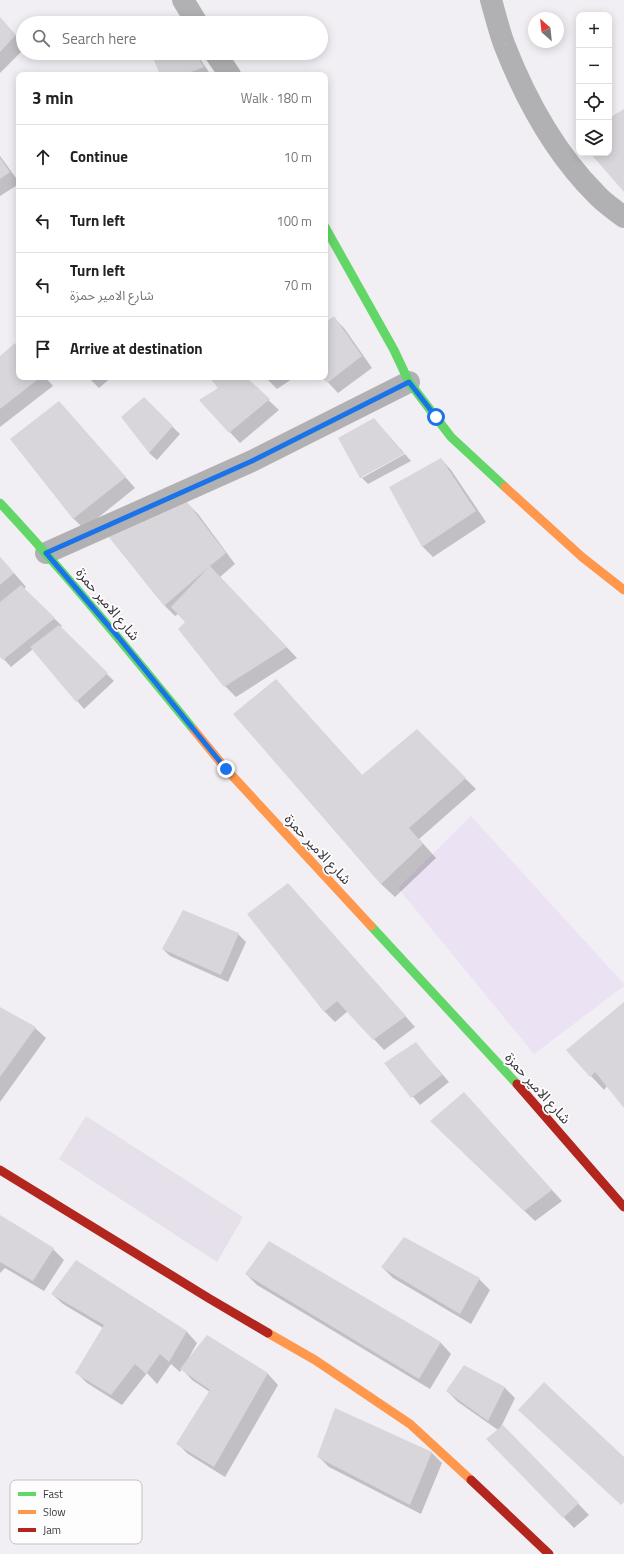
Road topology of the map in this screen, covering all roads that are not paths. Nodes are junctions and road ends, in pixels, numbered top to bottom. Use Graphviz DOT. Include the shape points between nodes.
graph roads {
  1 [pos="183,0"];
  2 [pos="491,0"];
  3 [pos="193,16"];
  4 [pos="220,60"];
  5 [pos="228,72"];
  6 [pos="624,217"];
  7 [pos="328,232"];
  8 [pos="409,382"];
  9 [pos="0,503"];
  10 [pos="46,553"];
  11 [pos="624,590"];
  12 [pos="0,1170"];
  13 [pos="624,1207"];
  14 [pos="549,1554"];
  1 -- 3 [label="street"];
  2 -- 6 [label="street" via="504,43 522,85 564,158 596,195"];
  4 -- 5 [label="street"];
  7 -- 8 [label="street" via="394,350"];
  8 -- 10 [label="street" via="252,461"];
  8 -- 11 [label="street" via="451,437 582,557"];
  9 -- 10 [label="street, شارع الامير حمزة"];
  10 -- 13 [label="street, شارع الامير حمزة" via="226,769 514,1082"];
  12 -- 14 [label="street" via="314,1360 410,1424"];
}
